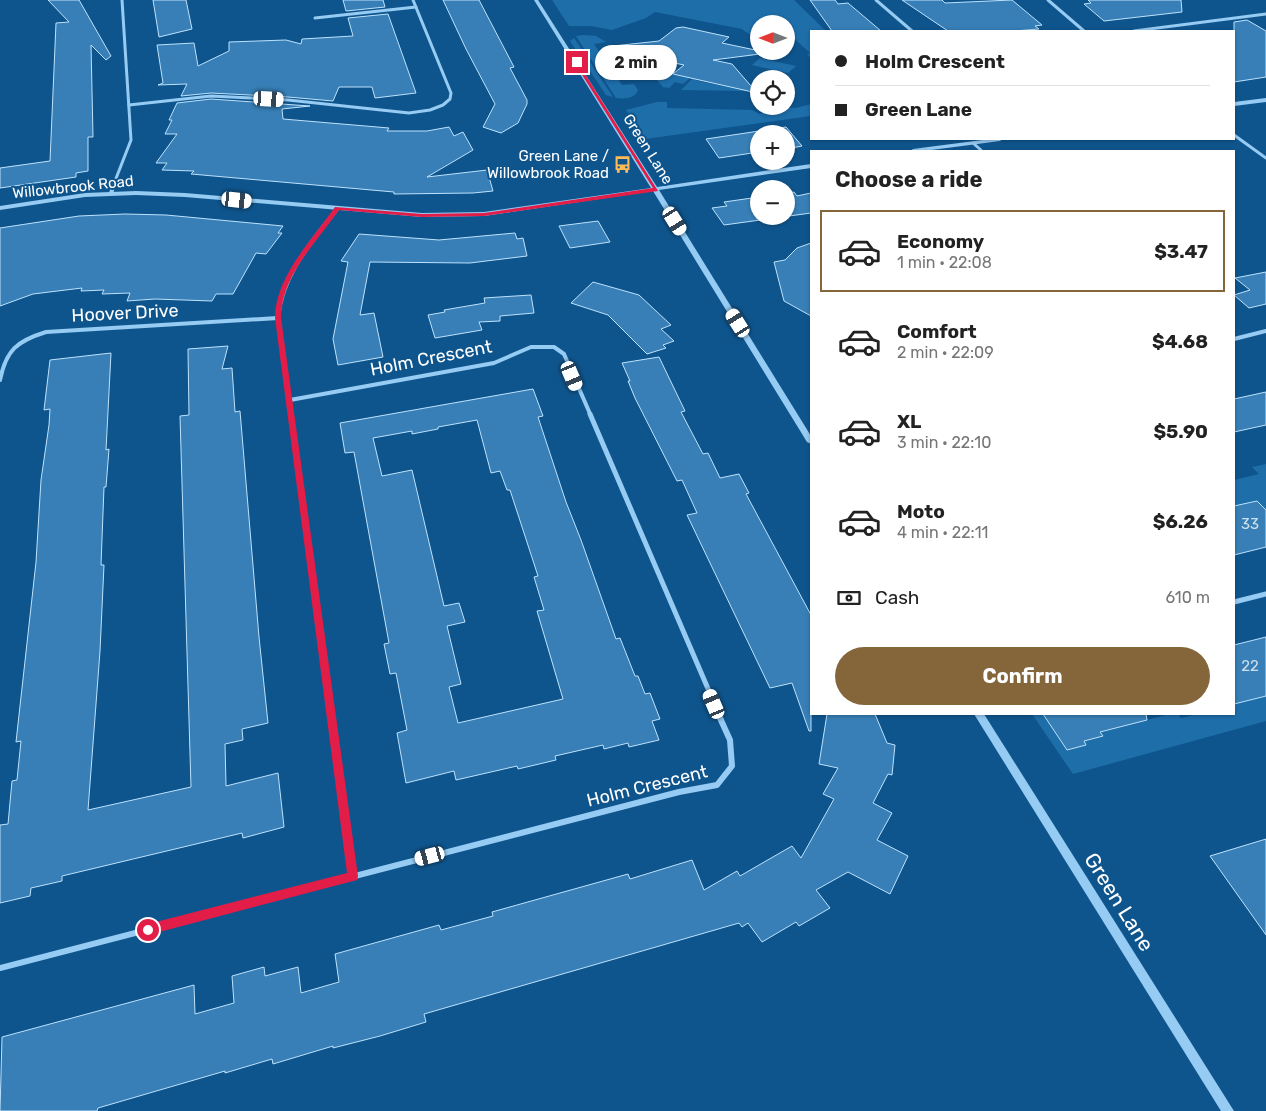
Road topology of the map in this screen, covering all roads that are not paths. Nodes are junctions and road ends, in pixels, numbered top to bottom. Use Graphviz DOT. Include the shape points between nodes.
graph roads {
  1 [pos="122,0"];
  2 [pos="413,0"];
  3 [pos="536,0"];
  4 [pos="876,0"];
  5 [pos="1048,0"];
  6 [pos="416,7"];
  7 [pos="1266,14"];
  8 [pos="315,18"];
  9 [pos="911,30"];
  10 [pos="1083,30"];
  11 [pos="1142,30"];
  12 [pos="1266,100"];
  13 [pos="1235,104"];
  14 [pos="129,105"];
  15 [pos="1235,135"];
  16 [pos="993,140"];
  17 [pos="973,143"];
  18 [pos="920,150"];
  19 [pos="981,150"];
  20 [pos="1266,158"];
  21 [pos="810,166"];
  22 [pos="656,190"];
  23 [pos="111,193"];
  24 [pos="0,208"];
  25 [pos="337,209"];
  26 [pos="278,318"];
  27 [pos="1266,331"];
  28 [pos="1235,334"];
  29 [pos="1242,337"];
  30 [pos="1235,339"];
  31 [pos="0,380"];
  32 [pos="290,400"];
  33 [pos="810,440"];
  34 [pos="1266,594"];
  35 [pos="1235,602"];
  36 [pos="980,715"];
  37 [pos="353,876"];
  38 [pos="0,968"];
  39 [pos="1228,1111"];
  1 -- 14 [label="street"];
  2 -- 6 [label="street"];
  3 -- 22 [label="street, Green Lane"];
  4 -- 9 [label="street"];
  5 -- 10 [label="street"];
  6 -- 8 [label="street"];
  6 -- 14 [label="street" via="451,93 447,102 437,107 402,112 211,96"];
  7 -- 11 [label="street"];
  12 -- 13 [label="street"];
  14 -- 23 [label="street" via="130,148"];
  15 -- 20 [label="street"];
  16 -- 17 [label="street"];
  17 -- 18 [label="street"];
  17 -- 19 [label="street"];
  21 -- 22 [label="street, Willowbrook Road"];
  22 -- 25 [label="street, Willowbrook Road" via="484,214 422,215"];
  22 -- 33 [label="street, Green Lane"];
  23 -- 24 [label="street, Willowbrook Road"];
  23 -- 25 [label="street, Willowbrook Road" via="169,194"];
  25 -- 26 [label="street" via="290,275 278,303"];
  26 -- 31 [label="street, Hoover Drive" via="46,332 14,346 4,359"];
  26 -- 32 [label="street"];
  27 -- 29 [label="street"];
  28 -- 29 [label="street"];
  29 -- 30 [label="street"];
  32 -- 37 [label="street"];
  32 -- 37 [label="street, Holm Crescent" via="494,363 531,348 554,348 564,354 730,740 732,766 717,785 669,794"];
  34 -- 35 [label="street"];
  36 -- 39 [label="street, Green Lane"];
  37 -- 38 [label="street, Holm Crescent"];
}
